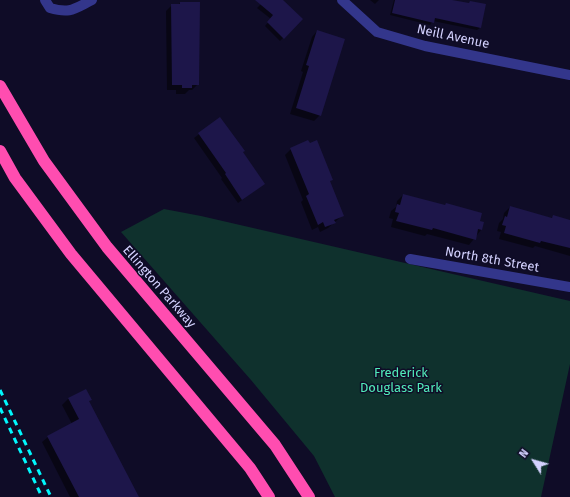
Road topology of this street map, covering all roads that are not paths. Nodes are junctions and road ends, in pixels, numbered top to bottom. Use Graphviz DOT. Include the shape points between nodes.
graph roads {
  1 [pos="45,0"];
  2 [pos="92,0"];
  3 [pos="342,0"];
  4 [pos="570,75"];
  5 [pos="0,86"];
  6 [pos="0,151"];
  7 [pos="410,259"];
  8 [pos="570,287"];
  9 [pos="269,497"];
  10 [pos="309,497"];
  1 -- 2 [label="street" via="50,8 61,12 71,11"];
  3 -- 4 [label="street, Neill Avenue" via="376,32 425,46"];
  5 -- 10 [label="highway, Ellington Parkway" via="44,161 87,221 275,445"];
  6 -- 9 [label="highway" via="15,178 71,254 250,468"];
  7 -- 8 [label="street, North 8th Street"];
}
